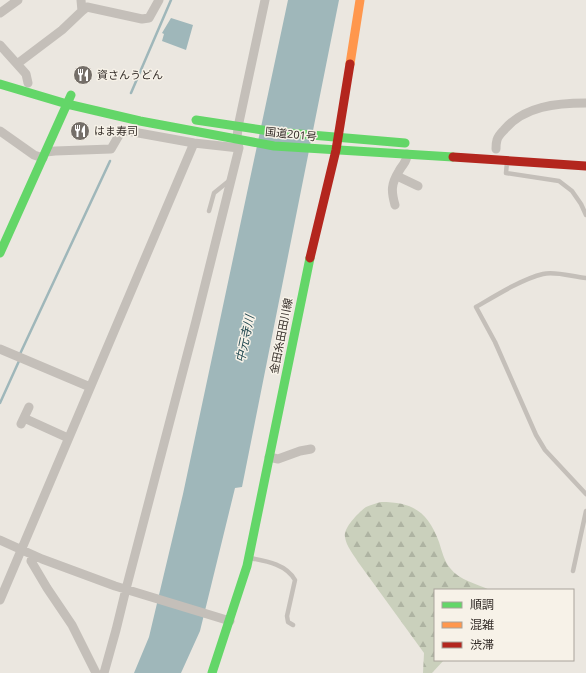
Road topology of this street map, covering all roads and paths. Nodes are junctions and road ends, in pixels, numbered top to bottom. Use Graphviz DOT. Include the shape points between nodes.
graph roads {
  1 [pos="18,0"];
  2 [pos="81,0"];
  3 [pos="159,0"];
  4 [pos="360,0"];
  5 [pos="262,2"];
  6 [pos="82,11"];
  7 [pos="0,13"];
  8 [pos="0,44"];
  9 [pos="17,64"];
  10 [pos="0,74"];
  11 [pos="28,83"];
  12 [pos="0,84"];
  13 [pos="586,103"];
  14 [pos="67,104"];
  15 [pos="187,119"];
  16 [pos="243,127"];
  17 [pos="0,131"];
  18 [pos="337,138"];
  19 [pos="242,139"];
  20 [pos="194,143"];
  21 [pos="417,144"];
  22 [pos="239,148"];
  23 [pos="496,149"];
  24 [pos="336,150"];
  25 [pos="407,154"];
  26 [pos="44,155"];
  27 [pos="564,155"];
  28 [pos="586,157"];
  29 [pos="507,160"];
  30 [pos="586,166"];
  31 [pos="396,176"];
  32 [pos="231,179"];
  33 [pos="418,186"];
  34 [pos="395,205"];
  35 [pos="209,211"];
  36 [pos="586,215"];
  37 [pos="0,253"];
  38 [pos="586,278"];
  39 [pos="0,349"];
  40 [pos="90,387"];
  41 [pos="29,407"];
  42 [pos="68,438"];
  43 [pos="311,449"];
  44 [pos="269,456"];
  45 [pos="586,494"];
  46 [pos="586,511"];
  47 [pos="0,540"];
  48 [pos="21,549"];
  49 [pos="33,555"];
  50 [pos="248,558"];
  51 [pos="573,571"];
  52 [pos="129,590"];
  53 [pos="0,600"];
  54 [pos="230,621"];
  55 [pos="293,625"];
  56 [pos="216,671"];
  57 [pos="96,673"];
  58 [pos="104,673"];
  1 -- 7 [label="street"];
  2 -- 6 [label="street"];
  3 -- 6 [label="street" via="149,18 142,19 87,7"];
  4 -- 18 [label="main road, 金田糸田田川線"];
  5 -- 16 [label="street"];
  6 -- 9 [label="street" via="62,30"];
  8 -- 9 [label="street"];
  9 -- 11 [label="street" via="26,74"];
  10 -- 11 [label="main road"];
  11 -- 14 [label="main road" via="67,94"];
  12 -- 14 [label="main road, 国道201号"];
  13 -- 23 [label="street" via="550,105 519,116 497,139"];
  14 -- 19 [label="main road, 国道201号" via="140,121"];
  14 -- 26 [label="main road"];
  15 -- 16 [label="main road, 国道201号"];
  16 -- 18 [label="main road, 国道201号"];
  16 -- 19 [label="street"];
  17 -- 26 [label="street" via="34,155"];
  18 -- 21 [label="main road, 国道201号"];
  18 -- 24 [label="main road, 金田糸田田川線"];
  19 -- 22 [label="street"];
  19 -- 24 [label="main road, 国道201号" via="274,146"];
  20 -- 22 [label="street"];
  20 -- 26 [label="street" via="122,130 111,149 55,150"];
  20 -- 40 [label="street"];
  22 -- 32 [label="street"];
  24 -- 25 [label="main road, 国道201号"];
  24 -- 44 [label="main road, 金田糸田田川線" via="305,278"];
  25 -- 29 [label="main road, 国道201号"];
  25 -- 31 [label="street" via="407,160"];
  26 -- 37 [label="main road"];
  27 -- 28 [label="main road"];
  29 -- 30 [label="main road, 国道201号"];
  29 -- 36 [label="lane" via="506,173 559,181 572,190"];
  31 -- 33 [label="street"];
  31 -- 34 [label="street" via="391,190"];
  32 -- 35 [label="lane" via="214,193"];
  32 -- 52 [label="street"];
  38 -- 45 [label="lane" via="544,274 508,289 476,307 495,342 536,435 545,450"];
  39 -- 40 [label="street"];
  40 -- 42 [label="street"];
  41 -- 42 [label="street" via="23,421"];
  42 -- 48 [label="street"];
  43 -- 44 [label="street" via="300,450 278,459"];
  44 -- 50 [label="main road, 金田糸田田川線"];
  46 -- 51 [label="lane"];
  47 -- 48 [label="street"];
  48 -- 49 [label="street"];
  48 -- 53 [label="street"];
  49 -- 52 [label="street"];
  49 -- 57 [label="street" via="32,561 72,625"];
  50 -- 54 [label="main road, 金田糸田田川線"];
  50 -- 55 [label="lane" via="272,562 292,575 295,580 287,616 288,622"];
  52 -- 54 [label="street"];
  52 -- 58 [label="street"];
  54 -- 56 [label="main road, 金田糸田田川線"];
}
